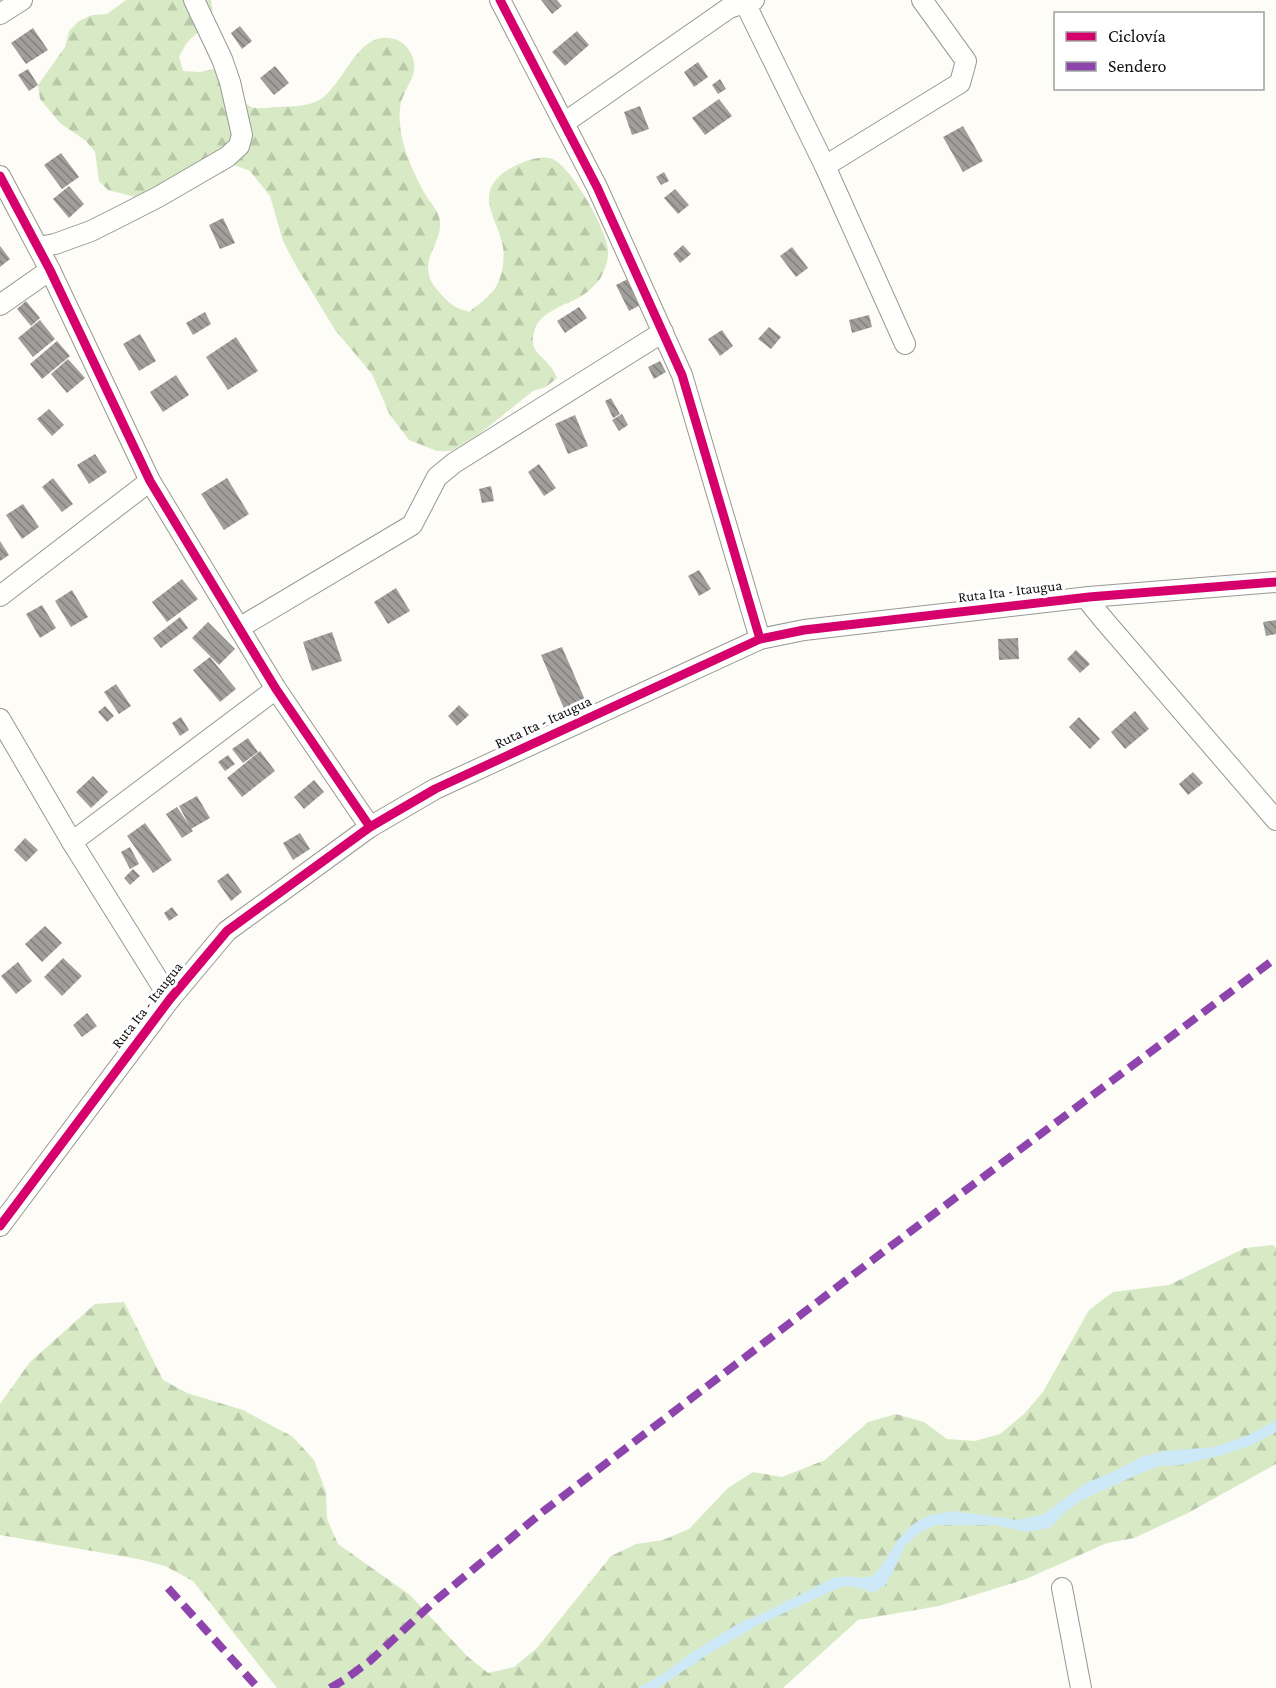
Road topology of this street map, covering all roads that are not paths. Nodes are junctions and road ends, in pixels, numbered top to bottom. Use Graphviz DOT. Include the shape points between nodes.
graph roads {
  1 [pos="22,0"];
  2 [pos="194,0"];
  3 [pos="500,0"];
  4 [pos="922,0"];
  5 [pos="750,2"];
  6 [pos="0,14"];
  7 [pos="564,123"];
  8 [pos="825,166"];
  9 [pos="0,176"];
  10 [pos="38,247"];
  11 [pos="50,270"];
  12 [pos="0,305"];
  13 [pos="663,332"];
  14 [pos="906,344"];
  15 [pos="150,481"];
  16 [pos="1276,582"];
  17 [pos="0,596"];
  18 [pos="1089,597"];
  19 [pos="239,628"];
  20 [pos="760,639"];
  21 [pos="276,689"];
  22 [pos="0,719"];
  23 [pos="1276,820"];
  24 [pos="370,827"];
  25 [pos="72,842"];
  26 [pos="170,999"];
  27 [pos="0,1226"];
  28 [pos="1062,1588"];
  29 [pos="1081,1688"];
  1 -- 6 [label="street"];
  2 -- 10 [label="street" via="230,82 242,135 239,146 227,158 120,217 91,231"];
  3 -- 7 [label="street"];
  4 -- 8 [label="street" via="966,61 960,83"];
  5 -- 7 [label="street" via="729,8"];
  5 -- 8 [label="street"];
  7 -- 13 [label="street"];
  8 -- 14 [label="street"];
  9 -- 10 [label="street"];
  10 -- 11 [label="street"];
  11 -- 12 [label="street"];
  11 -- 15 [label="street"];
  13 -- 19 [label="street" via="454,463 437,477 412,525"];
  13 -- 20 [label="street" via="682,375"];
  15 -- 17 [label="street"];
  15 -- 19 [label="street"];
  16 -- 18 [label="street, Ruta Ita - Itaugua"];
  18 -- 20 [label="street, Ruta Ita - Itaugua" via="804,630"];
  18 -- 23 [label="street" via="1103,620"];
  19 -- 21 [label="street"];
  20 -- 24 [label="street, Ruta Ita - Itaugua" via="435,789"];
  21 -- 24 [label="street"];
  21 -- 25 [label="street"];
  22 -- 25 [label="street"];
  24 -- 26 [label="street, Ruta Ita - Itaugua" via="227,931"];
  25 -- 26 [label="street"];
  26 -- 27 [label="street, Ruta Ita - Itaugua"];
  28 -- 29 [label="street"];
}
